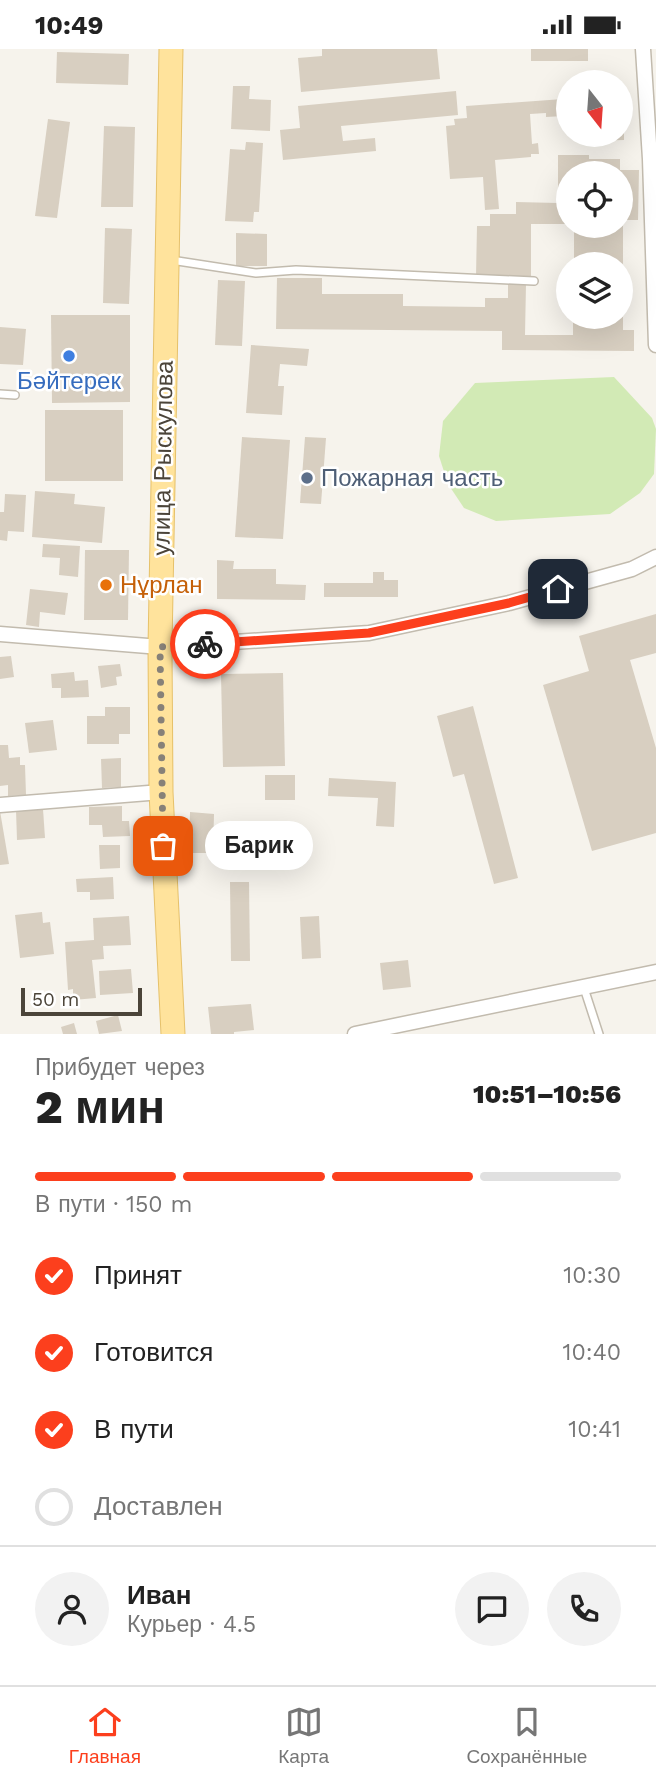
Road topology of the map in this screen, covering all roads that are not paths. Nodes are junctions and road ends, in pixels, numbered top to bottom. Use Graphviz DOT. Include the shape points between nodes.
graph roads {
  1 [pos="171,49"];
  2 [pos="643,49"];
  3 [pos="167,259"];
  4 [pos="655,264"];
  5 [pos="534,281"];
  6 [pos="656,345"];
  7 [pos="0,394"];
  8 [pos="15,395"];
  9 [pos="656,557"];
  10 [pos="0,634"];
  11 [pos="160,647"];
  12 [pos="161,792"];
  13 [pos="0,805"];
  14 [pos="656,972"];
  15 [pos="584,988"];
  16 [pos="173,1034"];
  17 [pos="355,1034"];
  18 [pos="599,1034"];
  1 -- 3 [label="main road, улица Рыскулова"];
  2 -- 4 [label="street"];
  3 -- 5 [label="lane" via="256,273 296,270"];
  3 -- 11 [label="main road, улица Рыскулова"];
  4 -- 6 [label="street"];
  7 -- 8 [label="lane"];
  9 -- 11 [label="street" via="632,569 509,603 369,633"];
  10 -- 11 [label="street"];
  11 -- 12 [label="main road, улица Рыскулова"];
  12 -- 13 [label="street"];
  12 -- 16 [label="main road, улица Рыскулова"];
  14 -- 15 [label="street"];
  15 -- 17 [label="street"];
  15 -- 18 [label="lane"];
}
